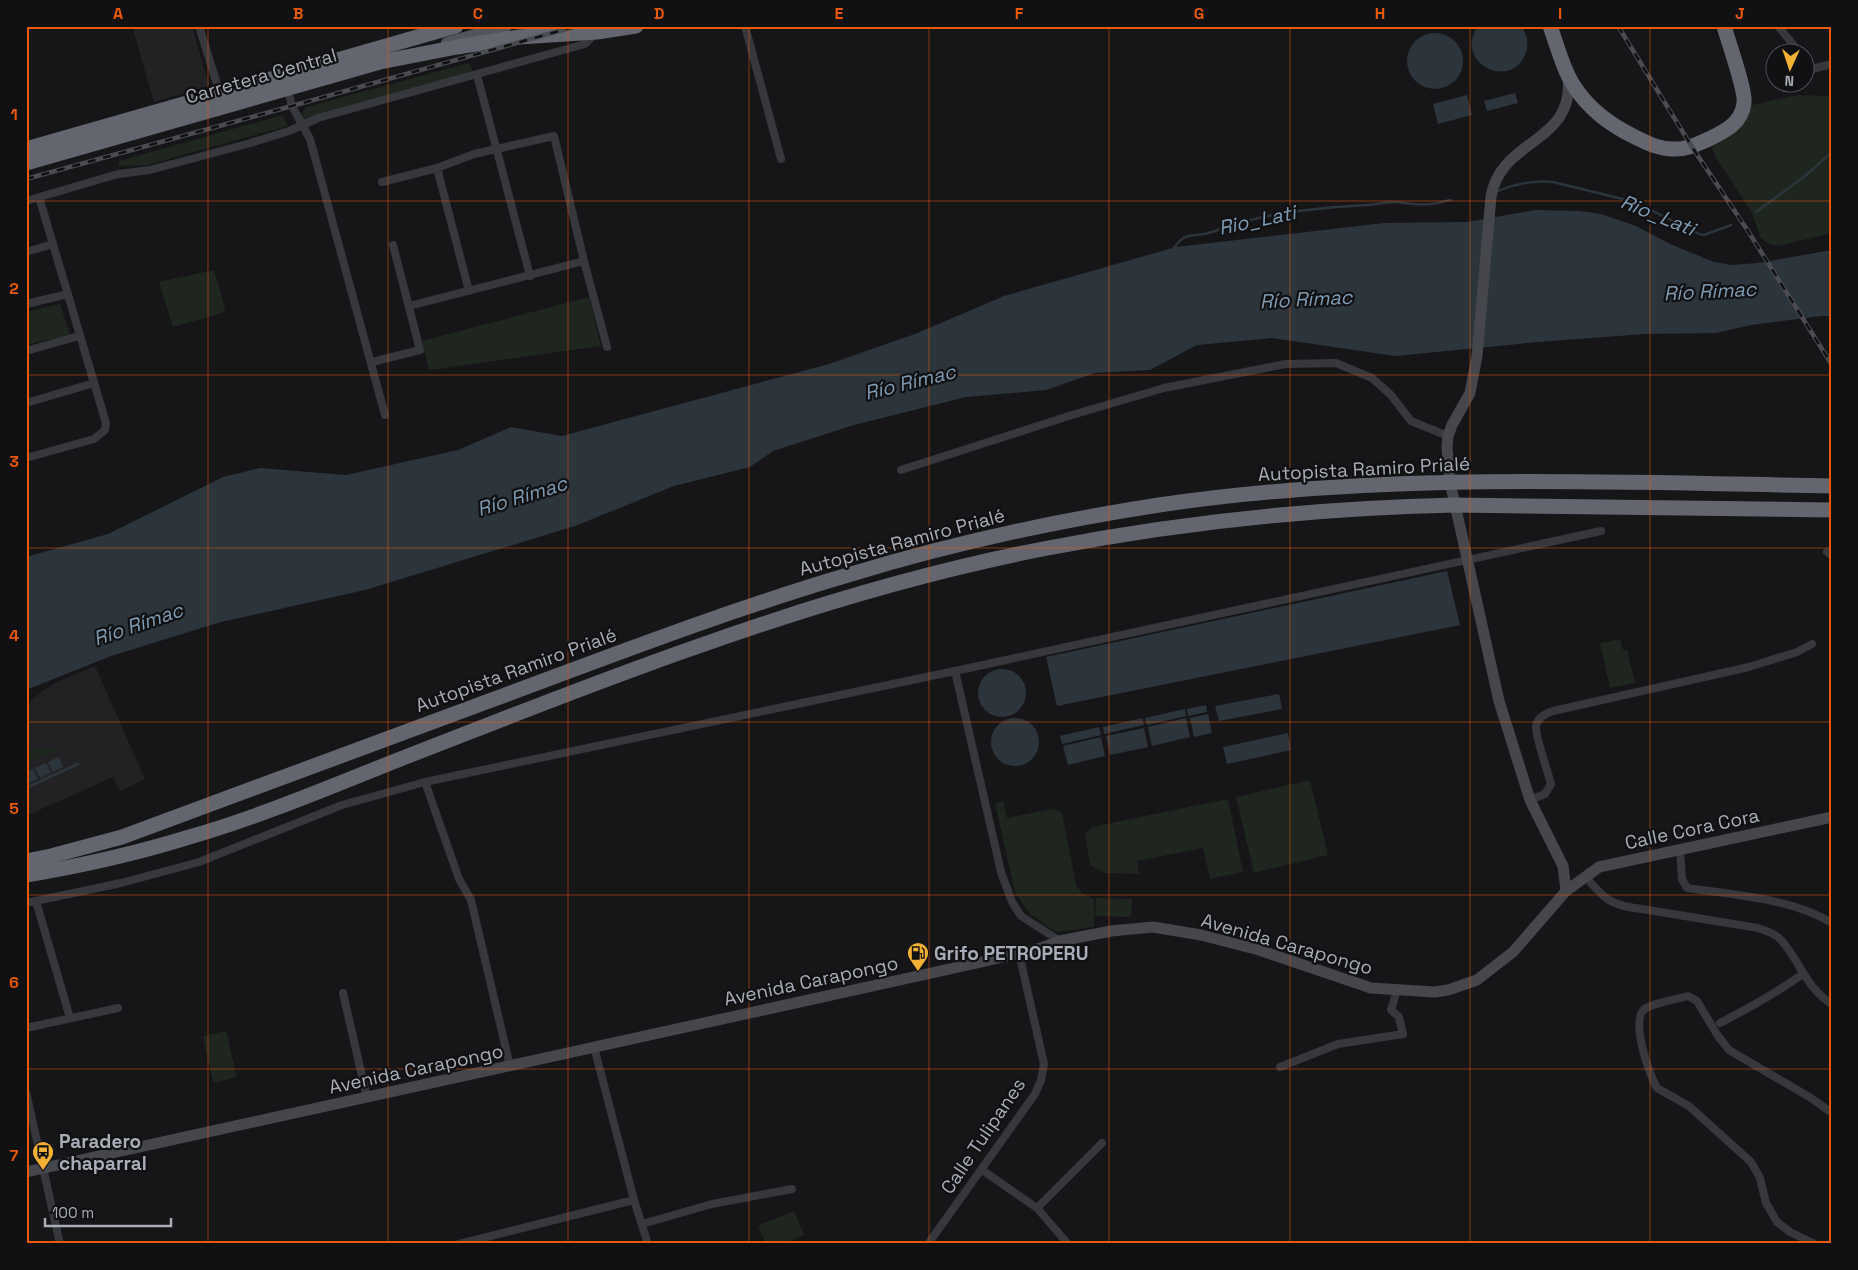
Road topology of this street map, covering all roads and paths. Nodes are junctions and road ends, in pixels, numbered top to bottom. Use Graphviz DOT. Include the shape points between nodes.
graph roads {
  1 [pos="199,26"];
  2 [pos="456,26"];
  3 [pos="506,26"];
  4 [pos="745,26"];
  5 [pos="1550,26"];
  6 [pos="1724,26"];
  7 [pos="1778,26"];
  8 [pos="631,27"];
  9 [pos="549,30"];
  10 [pos="597,32"];
  11 [pos="1791,42"];
  12 [pos="380,62"];
  13 [pos="1832,64"];
  14 [pos="1816,68"];
  15 [pos="1567,74"];
  16 [pos="477,75"];
  17 [pos="286,83"];
  18 [pos="220,94"];
  19 [pos="302,125"];
  20 [pos="78,142"];
  21 [pos="26,149"];
  22 [pos="498,149"];
  23 [pos="781,159"];
  24 [pos="26,163"];
  25 [pos="437,168"];
  26 [pos="382,182"];
  27 [pos="39,197"];
  28 [pos="26,201"];
  29 [pos="53,244"];
  30 [pos="394,245"];
  31 [pos="26,252"];
  32 [pos="584,261"];
  33 [pos="530,276"];
  34 [pos="469,291"];
  35 [pos="68,294"];
  36 [pos="26,304"];
  37 [pos="409,306"];
  38 [pos="79,336"];
  39 [pos="607,347"];
  40 [pos="26,351"];
  41 [pos="372,362"];
  42 [pos="94,383"];
  43 [pos="26,403"];
  44 [pos="385,415"];
  45 [pos="1448,436"];
  46 [pos="26,458"];
  47 [pos="901,470"];
  48 [pos="1450,482"];
  49 [pos="1832,486"];
  50 [pos="1455,505"];
  51 [pos="1832,510"];
  52 [pos="1600,531"];
  53 [pos="1467,559"];
  54 [pos="1812,644"];
  55 [pos="955,671"];
  56 [pos="425,782"];
  57 [pos="1530,800"];
  58 [pos="1832,817"];
  59 [pos="1680,851"];
  60 [pos="26,861"];
  61 [pos="1563,866"];
  62 [pos="26,875"];
  63 [pos="1584,877"];
  64 [pos="1566,891"];
  65 [pos="36,901"];
  66 [pos="26,903"];
  67 [pos="1832,923"];
  68 [pos="1060,941"];
  69 [pos="1019,953"];
  70 [pos="1802,974"];
  71 [pos="1397,990"];
  72 [pos="343,993"];
  73 [pos="1832,1004"];
  74 [pos="118,1008"];
  75 [pos="70,1018"];
  76 [pos="1720,1023"];
  77 [pos="26,1028"];
  78 [pos="594,1047"];
  79 [pos="510,1066"];
  80 [pos="1280,1066"];
  81 [pos="26,1092"];
  82 [pos="366,1098"];
  83 [pos="1832,1113"];
  84 [pos="1102,1143"];
  85 [pos="44,1168"];
  86 [pos="982,1170"];
  87 [pos="26,1172"];
  88 [pos="792,1188"];
  89 [pos="634,1200"];
  90 [pos="1037,1208"];
  91 [pos="642,1224"];
  92 [pos="60,1244"];
  93 [pos="459,1244"];
  94 [pos="648,1244"];
  95 [pos="928,1244"];
  96 [pos="1068,1244"];
  97 [pos="1816,1244"];
  1 -- 18 [label="street"];
  2 -- 17 [label="highway, Carretera Central"];
  3 -- 12 [label="main road, Carretera Central"];
  4 -- 23 [label="street"];
  5 -- 15 [label="highway"];
  6 -- 15 [label="highway" via="1744,98 1743,108 1739,118 1727,130 1692,147 1673,150 1658,147 1617,128 1590,107"];
  7 -- 11 [label="street"];
  8 -- 10 [label="highway"];
  9 -- 10 [label="highway"];
  9 -- 12 [label="highway"];
  10 -- 16 [label="street" via="585,44"];
  12 -- 17 [label="highway, Carretera Central"];
  13 -- 14 [label="street"];
  15 -- 45 [label="street" via="1567,98 1559,118 1550,130 1505,164 1493,184 1477,356 1470,393"];
  16 -- 19 [label="street"];
  16 -- 22 [label="street"];
  17 -- 18 [label="highway, Carretera Central"];
  17 -- 19 [label="street" via="292,106"];
  17 -- 20 [label="highway, Carretera Central"];
  18 -- 20 [label="highway, Carretera Central"];
  19 -- 27 [label="street" via="247,144 150,170 118,174"];
  19 -- 41 [label="street" via="310,139"];
  20 -- 21 [label="highway, Carretera Central"];
  20 -- 24 [label="highway, Carretera Central"];
  22 -- 25 [label="street"];
  22 -- 32 [label="street" via="554,136"];
  22 -- 33 [label="street"];
  25 -- 26 [label="street"];
  25 -- 34 [label="street"];
  27 -- 28 [label="street"];
  27 -- 29 [label="street"];
  29 -- 31 [label="street"];
  29 -- 35 [label="street"];
  30 -- 37 [label="street"];
  32 -- 33 [label="street"];
  32 -- 39 [label="street"];
  33 -- 34 [label="street"];
  34 -- 37 [label="street"];
  35 -- 36 [label="street"];
  35 -- 38 [label="street"];
  37 -- 41 [label="street" via="420,350"];
  38 -- 40 [label="street"];
  38 -- 42 [label="street"];
  41 -- 44 [label="street"];
  42 -- 43 [label="street"];
  42 -- 46 [label="street" via="106,423 105,430 94,438"];
  45 -- 47 [label="street" via="1411,421 1391,395 1372,378 1336,364 1285,364 1164,388"];
  45 -- 48 [label="street"];
  48 -- 49 [label="highway, Autopista Ramiro Prialé"];
  48 -- 50 [label="street"];
  48 -- 60 [label="highway, Autopista Ramiro Prialé" via="1320,487 1162,505 1050,524 956,545 846,575 692,626 122,836"];
  50 -- 51 [label="highway, Autopista Ramiro Prialé"];
  50 -- 53 [label="street"];
  50 -- 62 [label="highway, Autopista Ramiro Prialé" via="1297,512 1175,526 1044,548 889,585 695,647 188,838"];
  52 -- 53 [label="street"];
  53 -- 55 [label="street"];
  53 -- 57 [label="street" via="1498,701"];
  54 -- 57 [label="street" via="1749,667 1544,714 1536,730 1551,784 1545,794"];
  55 -- 56 [label="street"];
  55 -- 68 [label="street" via="1001,872 1012,902 1021,916"];
  56 -- 65 [label="street" via="342,806 199,862"];
  56 -- 79 [label="street" via="459,879 470,900"];
  57 -- 61 [label="street"];
  58 -- 59 [label="street, Calle Cora Cora"];
  59 -- 63 [label="street, Calle Cora Cora" via="1610,864"];
  59 -- 67 [label="street" via="1682,879 1687,888 1758,898 1816,913"];
  61 -- 63 [label="street"];
  61 -- 64 [label="street"];
  63 -- 64 [label="street, Calle Cora Cora"];
  63 -- 70 [label="street" via="1613,903 1623,907 1758,928 1775,935"];
  64 -- 71 [label="street, Avenida Carapongo" via="1513,952 1477,980 1435,992"];
  65 -- 66 [label="street"];
  65 -- 75 [label="street"];
  68 -- 69 [label="street, Avenida Carapongo"];
  68 -- 71 [label="street, Avenida Carapongo" via="1153,927 1254,949 1371,988"];
  69 -- 78 [label="street, Avenida Carapongo"];
  69 -- 86 [label="street, Calle Tulipanes" via="1044,1064 1035,1094"];
  70 -- 73 [label="street" via="1814,990"];
  70 -- 76 [label="street" via="1754,1006"];
  71 -- 80 [label="street" via="1391,1010 1399,1017 1403,1034 1338,1044"];
  72 -- 82 [label="street"];
  74 -- 75 [label="street"];
  75 -- 77 [label="street"];
  78 -- 79 [label="street, Avenida Carapongo"];
  78 -- 89 [label="street"];
  79 -- 82 [label="street, Avenida Carapongo"];
  81 -- 85 [label="street"];
  82 -- 85 [label="street, Avenida Carapongo"];
  83 -- 97 [label="street" via="1730,1050 1692,997 1646,1008 1640,1014 1642,1046 1657,1088 1689,1106 1751,1162 1760,1178 1766,1203 1777,1222"];
  84 -- 90 [label="street"];
  85 -- 87 [label="street, Avenida Carapongo"];
  85 -- 92 [label="street"];
  86 -- 90 [label="street"];
  86 -- 95 [label="street, Calle Tulipanes"];
  88 -- 91 [label="street" via="712,1204"];
  89 -- 91 [label="street"];
  89 -- 93 [label="street"];
  90 -- 96 [label="street"];
  91 -- 94 [label="street"];
}
